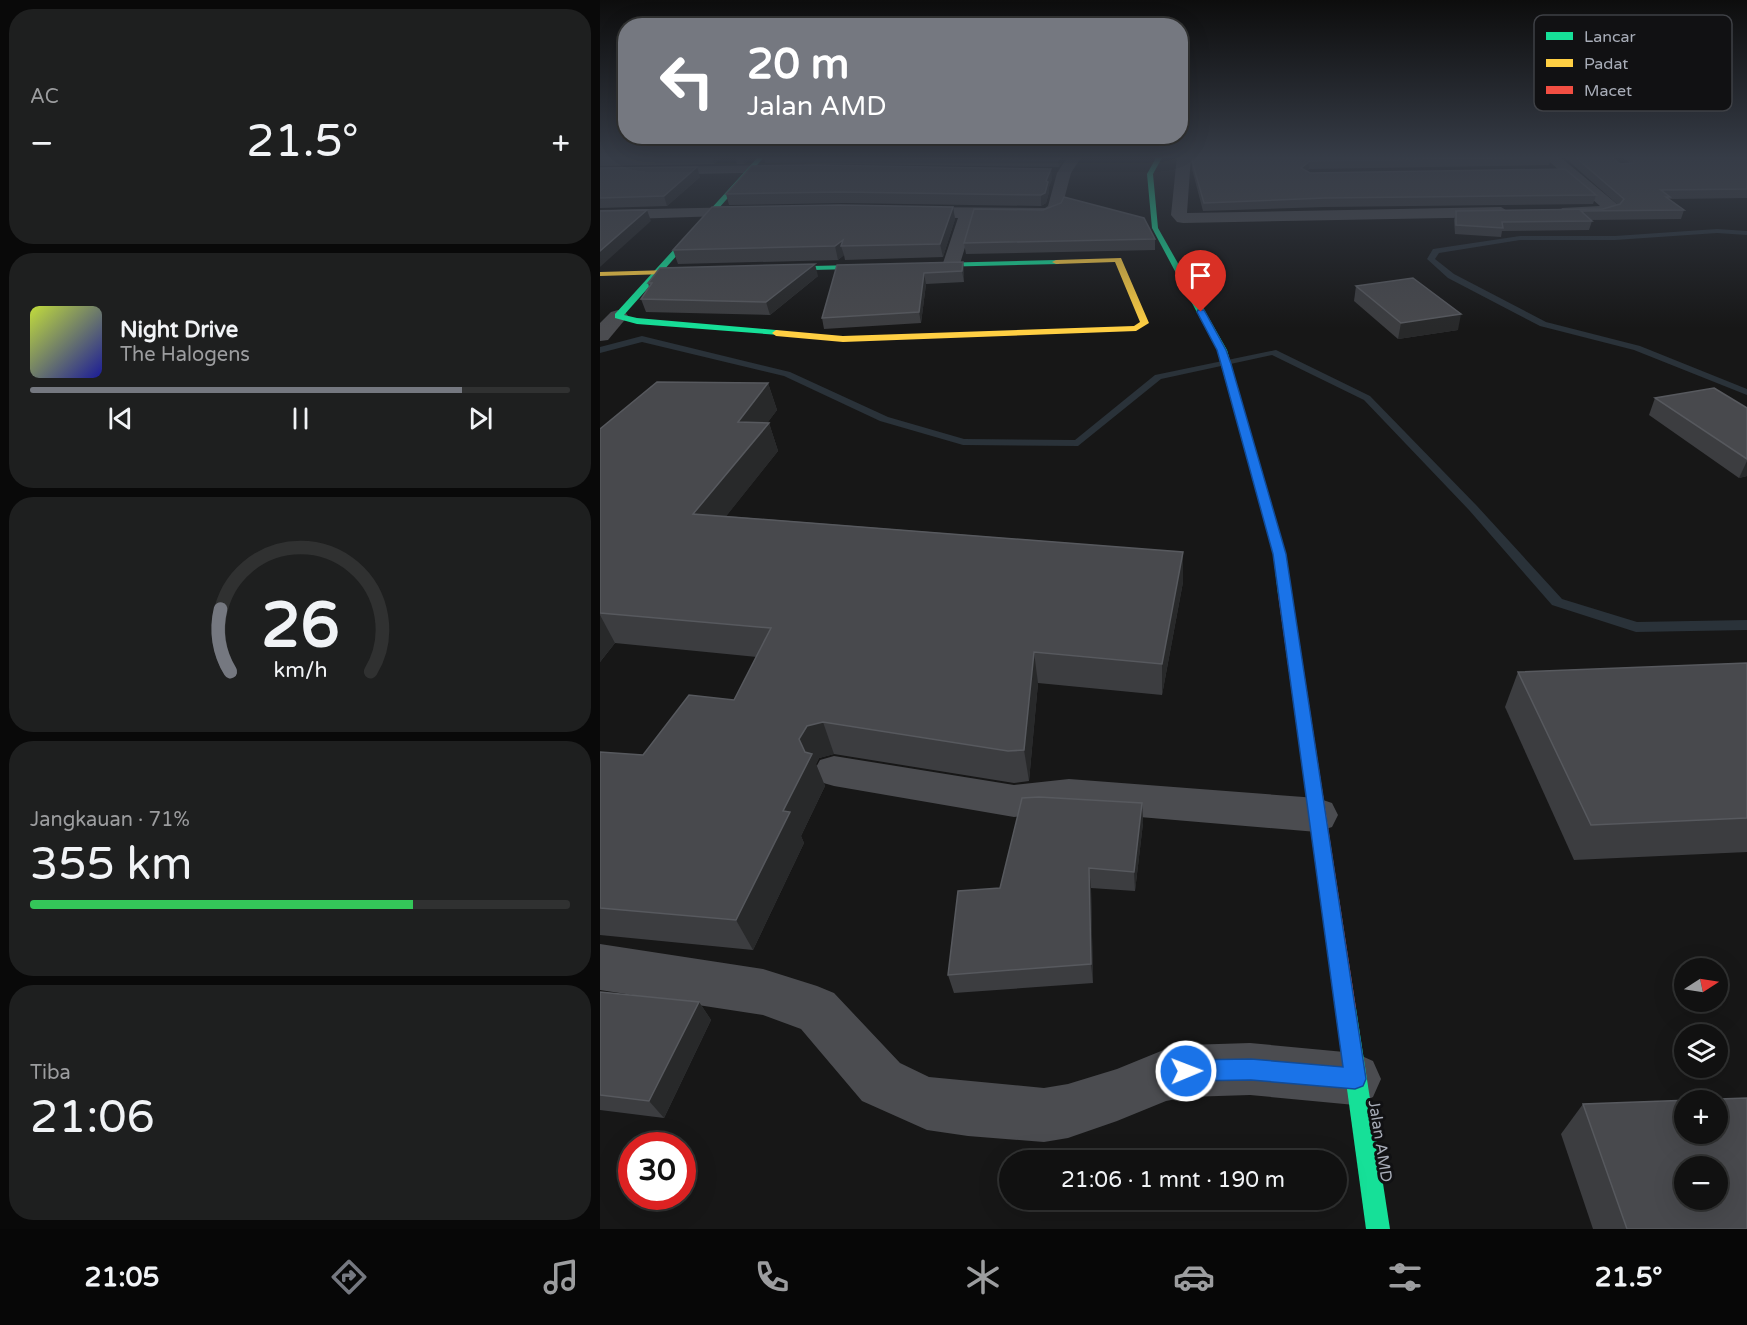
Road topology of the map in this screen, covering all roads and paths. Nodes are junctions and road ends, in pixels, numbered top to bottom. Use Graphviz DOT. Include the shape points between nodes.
graph roads {
  1 [pos="690,213"];
  2 [pos="709,213"];
  3 [pos="941,213"];
  4 [pos="1039,213"];
  5 [pos="1154,213"];
  6 [pos="1179,213"];
  7 [pos="1255,213"];
  8 [pos="967,214"];
  9 [pos="600,215"];
  10 [pos="952,263"];
  11 [pos="753,269"];
  12 [pos="718,270"];
  13 [pos="660,272"];
  14 [pos="600,274"];
  15 [pos="618,316"];
  16 [pos="600,335"];
  17 [pos="834,771"];
  18 [pos="1317,815"];
  19 [pos="600,967"];
  20 [pos="1355,1079"];
  21 [pos="1378,1229"];
  1 -- 9 [label="street"];
  2 -- 13 [label="street"];
  3 -- 8 [label="street"];
  4 -- 8 [label="street"];
  5 -- 18 [label="street, Jalan AMD" via="1155,228 1222,350 1280,554"];
  6 -- 7 [label="street" via="1183,218"];
  8 -- 10 [label="street"];
  10 -- 11 [label="street"];
  10 -- 15 [label="street" via="1118,260 1143,325 843,339 637,321"];
  12 -- 13 [label="street"];
  13 -- 14 [label="street"];
  13 -- 15 [label="street"];
  15 -- 16 [label="street"];
  17 -- 18 [label="street" via="1014,801 1069,795"];
  18 -- 20 [label="street, Jalan AMD"];
  19 -- 20 [label="street" via="763,992 817,1010 881,1082 927,1103 1044,1115 1068,1111 1186,1071 1251,1069"];
  20 -- 21 [label="street, Jalan AMD"];
}
